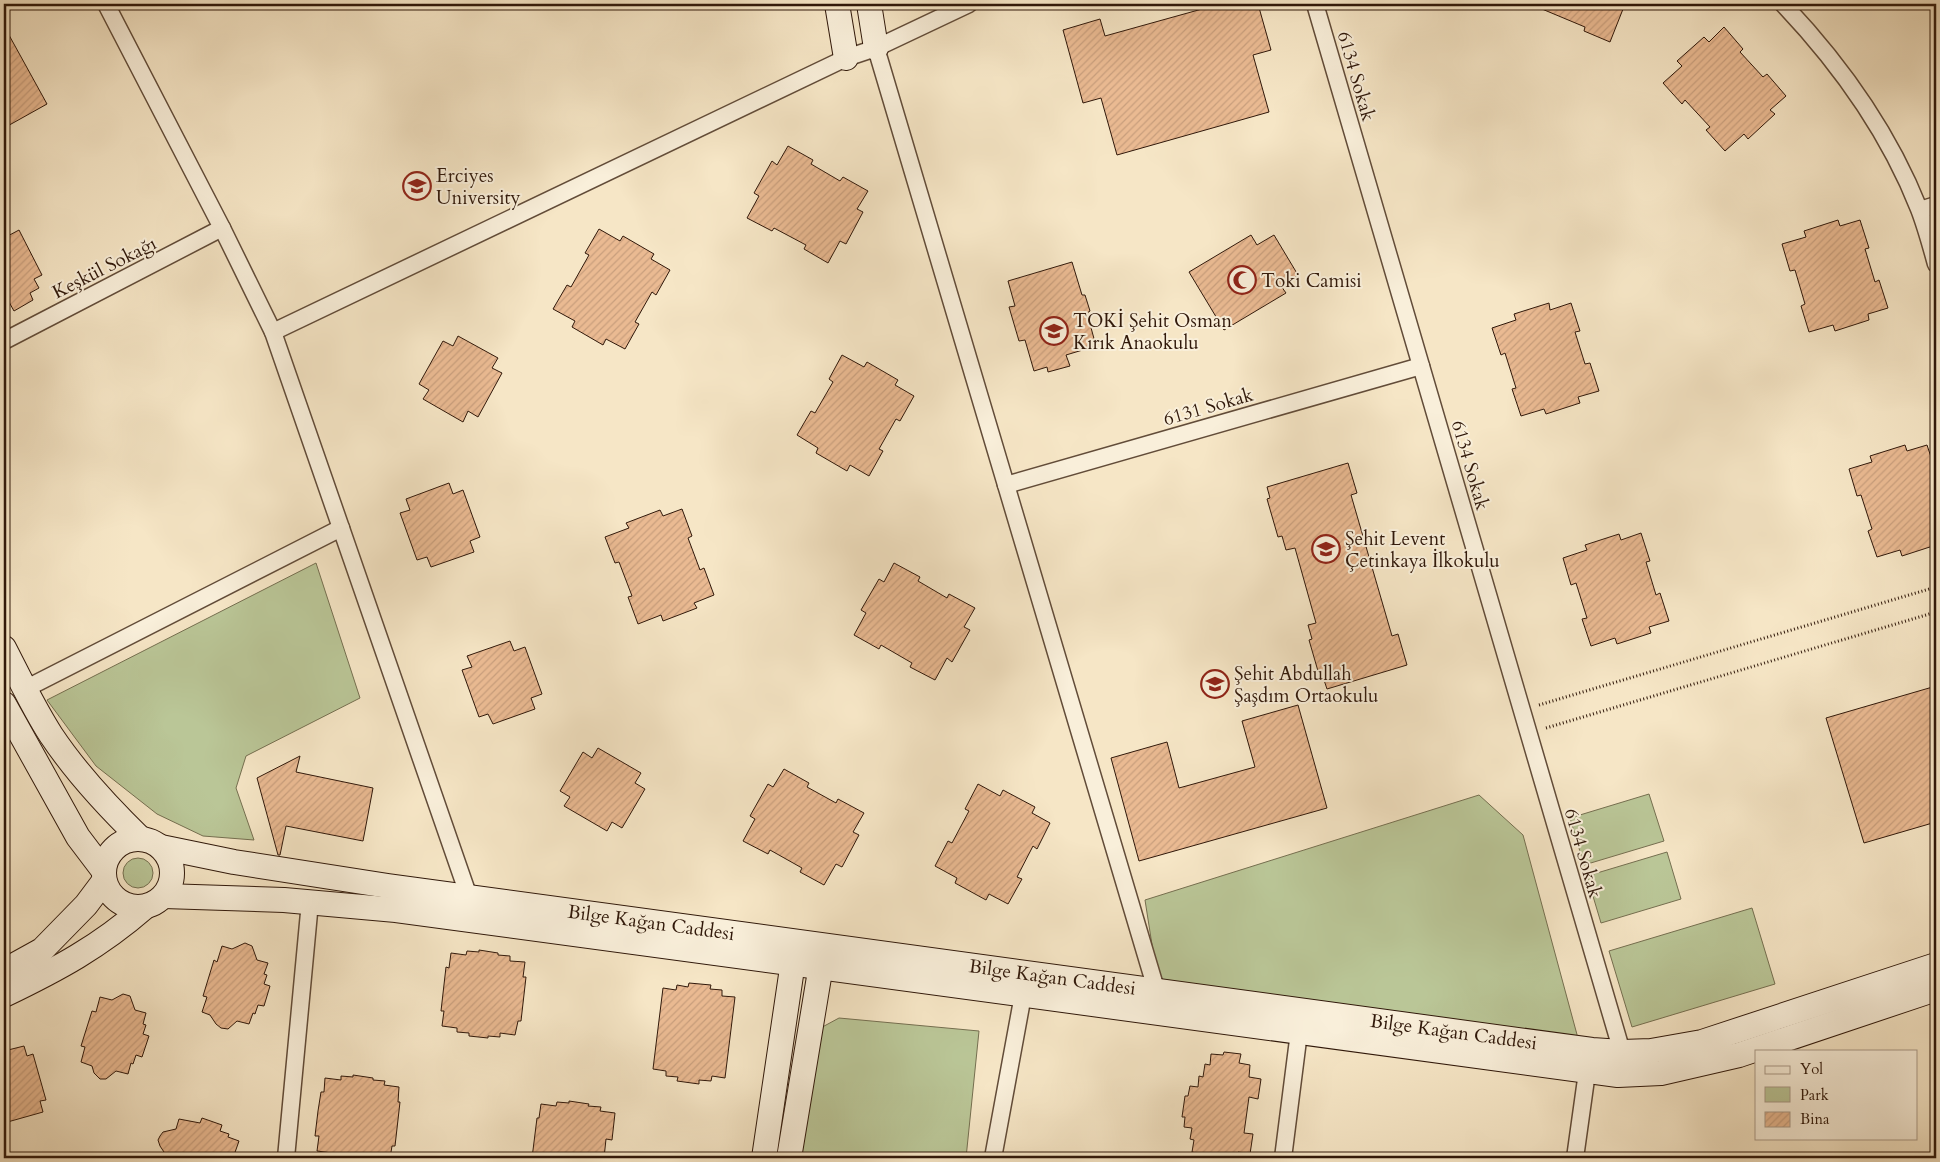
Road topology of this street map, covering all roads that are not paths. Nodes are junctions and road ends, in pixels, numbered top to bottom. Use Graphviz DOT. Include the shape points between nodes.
graph roads {
  1 [pos="106,4"];
  2 [pos="837,4"];
  3 [pos="868,4"];
  4 [pos="969,4"];
  5 [pos="1315,4"];
  6 [pos="1782,4"];
  7 [pos="876,48"];
  8 [pos="846,58"];
  9 [pos="1936,205"];
  10 [pos="1920,210"];
  11 [pos="222,228"];
  12 [pos="1936,264"];
  13 [pos="273,332"];
  14 [pos="4,341"];
  15 [pos="1421,366"];
  16 [pos="1006,485"];
  17 [pos="341,528"];
  18 [pos="4,648"];
  19 [pos="25,689"];
  20 [pos="4,704"];
  21 [pos="151,843"];
  22 [pos="104,875"];
  23 [pos="469,897"];
  24 [pos="154,902"];
  25 [pos="310,902"];
  26 [pos="794,953"];
  27 [pos="822,957"];
  28 [pos="1936,966"];
  29 [pos="4,971"];
  30 [pos="1156,989"];
  31 [pos="1936,989"];
  32 [pos="4,995"];
  33 [pos="1023,995"];
  34 [pos="1299,1032"];
  35 [pos="1622,1052"];
  36 [pos="1588,1072"];
  37 [pos="286,1158"];
  38 [pos="764,1158"];
  39 [pos="789,1158"];
  40 [pos="993,1158"];
  41 [pos="1283,1158"];
  42 [pos="1575,1158"];
  1 -- 11 [label="street"];
  2 -- 8 [label="street"];
  3 -- 7 [label="street"];
  4 -- 7 [label="street"];
  5 -- 15 [label="street, 6134 Sokak"];
  6 -- 10 [label="street" via="1821,46 1868,112"];
  7 -- 8 [label="street"];
  7 -- 16 [label="street"];
  8 -- 13 [label="street"];
  9 -- 10 [label="street"];
  10 -- 12 [label="street"];
  11 -- 13 [label="street"];
  11 -- 14 [label="street, Keşkül Sokağı"];
  13 -- 17 [label="street"];
  15 -- 16 [label="street, 6131 Sokak"];
  15 -- 35 [label="street, 6134 Sokak"];
  16 -- 30 [label="street"];
  17 -- 19 [label="street"];
  17 -- 23 [label="street"];
  18 -- 19 [label="street"];
  19 -- 21 [label="street" via="72,765 116,816"];
  20 -- 22 [label="street" via="78,837"];
  21 -- 22 [label="street" via="130,839 120,843 106,859"];
  21 -- 23 [label="street, Bilge Kağan Caddesi" via="234,862"];
  21 -- 24 [label="street" via="168,856 172,866 169,887"];
  22 -- 24 [label="street" via="108,891 115,899 129,906"];
  22 -- 29 [label="street" via="86,905 42,950"];
  23 -- 26 [label="street, Bilge Kağan Caddesi"];
  24 -- 25 [label="street, Bilge Kağan Caddesi"];
  24 -- 32 [label="street" via="98,945"];
  25 -- 26 [label="street, Bilge Kağan Caddesi"];
  25 -- 37 [label="street"];
  26 -- 27 [label="street, Bilge Kağan Caddesi"];
  26 -- 38 [label="street"];
  27 -- 30 [label="street, Bilge Kağan Caddesi"];
  27 -- 33 [label="street, Bilge Kağan Caddesi"];
  27 -- 39 [label="street"];
  28 -- 35 [label="street, Bilge Kağan Caddesi" via="1702,1042 1651,1051"];
  30 -- 35 [label="street, Bilge Kağan Caddesi"];
  31 -- 36 [label="street, Bilge Kağan Caddesi" via="1738,1054 1682,1069 1640,1075"];
  33 -- 34 [label="street, Bilge Kağan Caddesi"];
  33 -- 40 [label="street"];
  34 -- 36 [label="street, Bilge Kağan Caddesi"];
  34 -- 41 [label="street"];
  36 -- 42 [label="street"];
}
